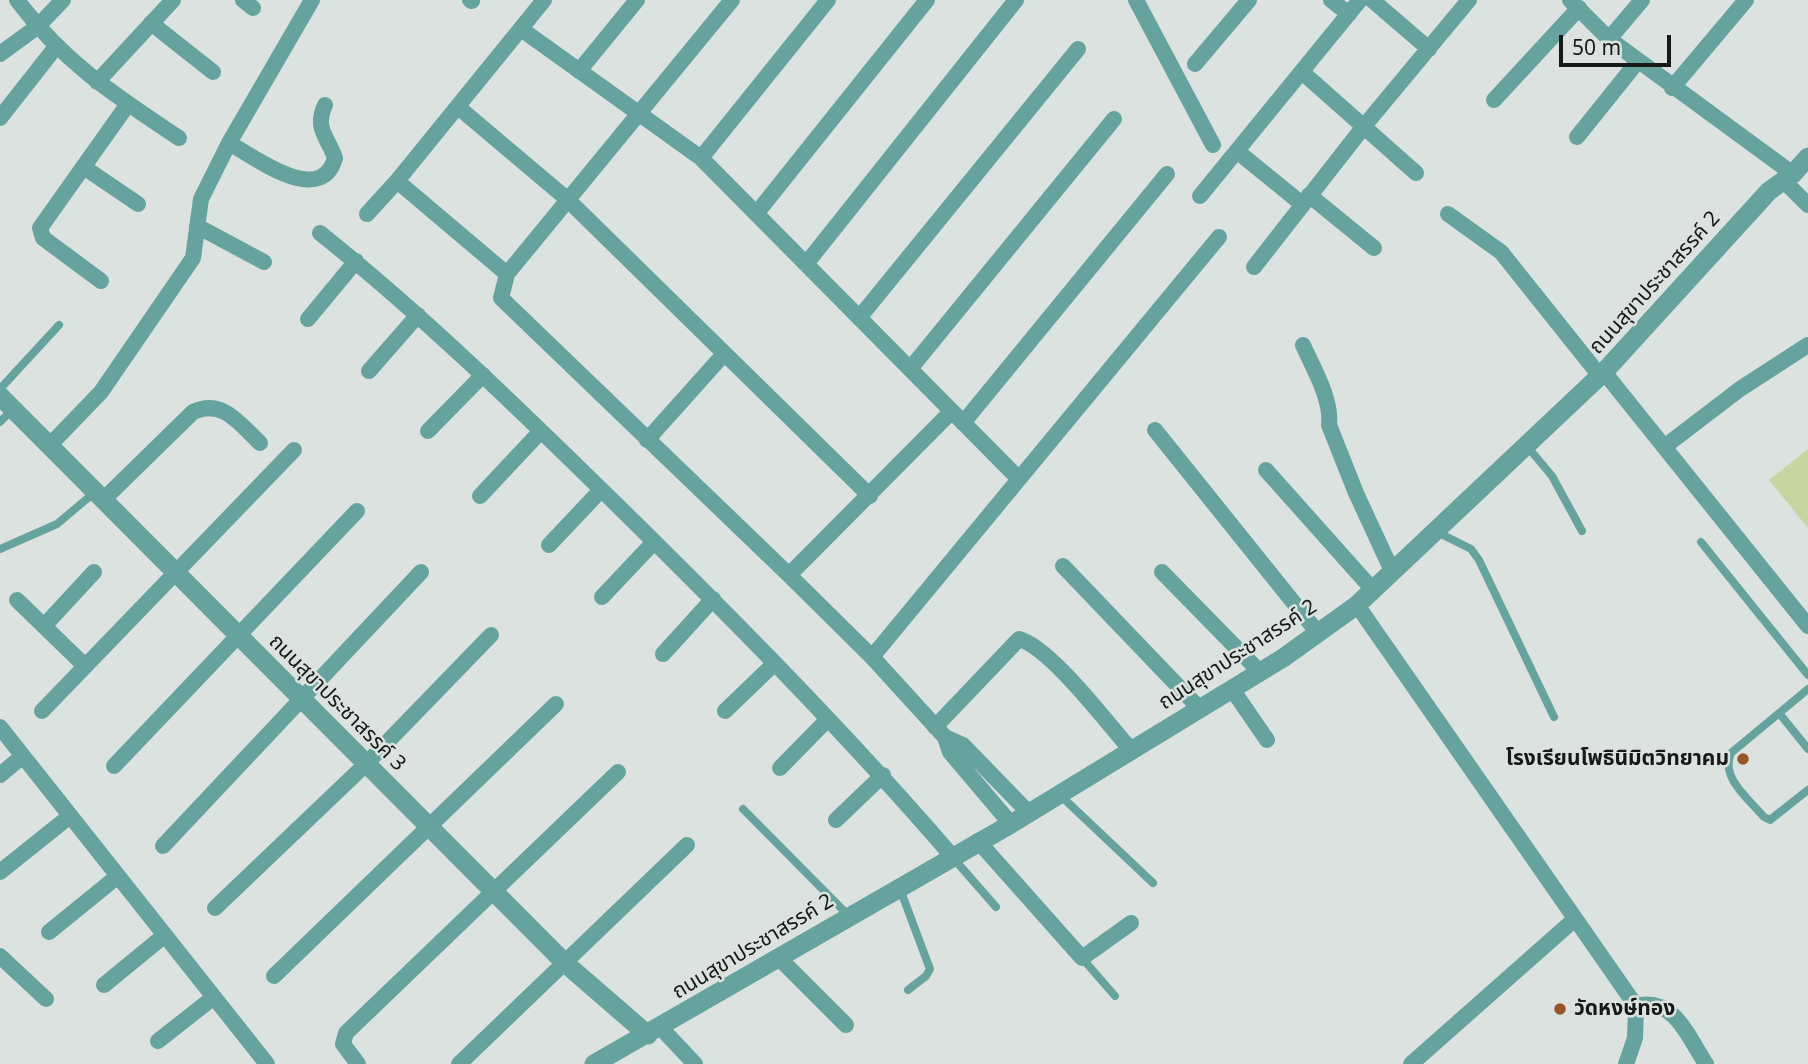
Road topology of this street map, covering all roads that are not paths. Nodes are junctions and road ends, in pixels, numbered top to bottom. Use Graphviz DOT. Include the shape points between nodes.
graph roads {
  1 [pos="16,0"];
  2 [pos="63,0"];
  3 [pos="173,0"];
  4 [pos="312,0"];
  5 [pos="544,0"];
  6 [pos="637,0"];
  7 [pos="732,0"];
  8 [pos="828,0"];
  9 [pos="927,0"];
  10 [pos="1016,0"];
  11 [pos="1136,0"];
  12 [pos="1249,0"];
  13 [pos="1331,0"];
  14 [pos="1360,0"];
  15 [pos="1372,0"];
  16 [pos="1469,0"];
  17 [pos="1642,0"];
  18 [pos="1746,0"];
  19 [pos="1574,4"];
  20 [pos="1349,14"];
  21 [pos="151,23"];
  22 [pos="37,27"];
  23 [pos="521,29"];
  24 [pos="1609,39"];
  25 [pos="55,48"];
  26 [pos="1078,49"];
  27 [pos="1429,49"];
  28 [pos="0,54"];
  29 [pos="1638,61"];
  30 [pos="1195,64"];
  31 [pos="579,71"];
  32 [pos="213,72"];
  33 [pos="1302,72"];
  34 [pos="97,82"];
  35 [pos="1672,88"];
  36 [pos="1494,100"];
  37 [pos="128,104"];
  38 [pos="326,105"];
  39 [pos="458,107"];
  40 [pos="640,114"];
  41 [pos="0,118"];
  42 [pos="1114,119"];
  43 [pos="1365,125"];
  44 [pos="1577,136"];
  45 [pos="179,138"];
  46 [pos="229,143"];
  47 [pos="1213,145"];
  48 [pos="1238,152"];
  49 [pos="1808,157"];
  50 [pos="701,158"];
  51 [pos="85,168"];
  52 [pos="1416,173"];
  53 [pos="1167,174"];
  54 [pos="1788,178"];
  55 [pos="397,181"];
  56 [pos="1200,197"];
  57 [pos="567,199"];
  58 [pos="1306,199"];
  59 [pos="138,204"];
  60 [pos="1808,205"];
  61 [pos="367,214"];
  62 [pos="756,214"];
  63 [pos="1448,214"];
  64 [pos="197,226"];
  65 [pos="320,233"];
  66 [pos="1219,237"];
  67 [pos="1374,248"];
  68 [pos="356,261"];
  69 [pos="264,262"];
  70 [pos="806,264"];
  71 [pos="1254,267"];
  72 [pos="507,274"];
  73 [pos="101,281"];
  74 [pos="418,315"];
  75 [pos="859,318"];
  76 [pos="308,319"];
  77 [pos="59,325"];
  78 [pos="1303,345"];
  79 [pos="1808,345"];
  80 [pos="724,354"];
  81 [pos="910,369"];
  82 [pos="369,371"];
  83 [pos="483,374"];
  84 [pos="1602,374"];
  85 [pos="0,389"];
  86 [pos="4,409"];
  87 [pos="957,417"];
  88 [pos="1155,430"];
  89 [pos="428,431"];
  90 [pos="541,431"];
  91 [pos="647,440"];
  92 [pos="260,443"];
  93 [pos="1526,445"];
  94 [pos="49,446"];
  95 [pos="1664,446"];
  96 [pos="294,450"];
  97 [pos="1266,470"];
  98 [pos="1018,479"];
  99 [pos="601,489"];
  100 [pos="99,496"];
  101 [pos="481,496"];
  102 [pos="870,496"];
  103 [pos="357,511"];
  104 [pos="1435,531"];
  105 [pos="1582,531"];
  106 [pos="654,542"];
  107 [pos="1701,542"];
  108 [pos="549,545"];
  109 [pos="0,549"];
  110 [pos="1063,566"];
  111 [pos="1392,571"];
  112 [pos="94,572"];
  113 [pos="176,572"];
  114 [pos="421,572"];
  115 [pos="1162,572"];
  116 [pos="789,575"];
  117 [pos="1373,590"];
  118 [pos="602,597"];
  119 [pos="713,599"];
  120 [pos="18,600"];
  121 [pos="1357,605"];
  122 [pos="45,625"];
  123 [pos="1808,626"];
  124 [pos="1318,633"];
  125 [pos="238,635"];
  126 [pos="491,635"];
  127 [pos="663,654"];
  128 [pos="872,657"];
  129 [pos="775,663"];
  130 [pos="84,666"];
  131 [pos="1260,672"];
  132 [pos="1808,675"];
  133 [pos="1232,689"];
  134 [pos="1808,689"];
  135 [pos="302,699"];
  136 [pos="556,704"];
  137 [pos="1200,709"];
  138 [pos="43,711"];
  139 [pos="725,711"];
  140 [pos="1779,713"];
  141 [pos="1554,717"];
  142 [pos="827,720"];
  143 [pos="0,727"];
  144 [pos="940,732"];
  145 [pos="1267,740"];
  146 [pos="1808,749"];
  147 [pos="1132,750"];
  148 [pos="23,756"];
  149 [pos="366,764"];
  150 [pos="114,766"];
  151 [pos="780,768"];
  152 [pos="618,772"];
  153 [pos="0,775"];
  154 [pos="883,775"];
  155 [pos="1808,790"];
  156 [pos="1059,794"];
  157 [pos="743,809"];
  158 [pos="1028,812"];
  159 [pos="70,816"];
  160 [pos="836,820"];
  161 [pos="1011,824"];
  162 [pos="429,827"];
  163 [pos="978,841"];
  164 [pos="687,845"];
  165 [pos="163,846"];
  166 [pos="951,856"];
  167 [pos="0,872"];
  168 [pos="118,876"];
  169 [pos="1153,883"];
  170 [pos="899,887"];
  171 [pos="493,891"];
  172 [pos="996,907"];
  173 [pos="215,908"];
  174 [pos="849,916"];
  175 [pos="1575,919"];
  176 [pos="1131,923"];
  177 [pos="49,932"];
  178 [pos="165,935"];
  179 [pos="0,956"];
  180 [pos="779,958"];
  181 [pos="1082,958"];
  182 [pos="566,964"];
  183 [pos="274,976"];
  184 [pos="104,985"];
  185 [pos="908,990"];
  186 [pos="1115,996"];
  187 [pos="214,997"];
  188 [pos="46,999"];
  189 [pos="1636,1006"];
  190 [pos="846,1025"];
  191 [pos="655,1032"];
  192 [pos="158,1041"];
  193 [pos="261,1062"];
  194 [pos="602,1063"];
  195 [pos="358,1064"];
  196 [pos="460,1064"];
  197 [pos="695,1064"];
  198 [pos="1410,1064"];
  199 [pos="1626,1064"];
  200 [pos="1706,1064"];
  1 -- 22 [label="street"];
  2 -- 22 [label="street"];
  3 -- 21 [label="street"];
  4 -- 46 [label="street"];
  5 -- 23 [label="street"];
  6 -- 31 [label="street"];
  7 -- 40 [label="street"];
  8 -- 50 [label="street"];
  9 -- 62 [label="street"];
  10 -- 70 [label="street"];
  11 -- 47 [label="street"];
  12 -- 30 [label="street"];
  13 -- 20 [label="street"];
  14 -- 20 [label="street"];
  15 -- 27 [label="street"];
  16 -- 27 [label="street"];
  17 -- 24 [label="street"];
  18 -- 35 [label="street"];
  19 -- 24 [label="street"];
  19 -- 36 [label="street"];
  20 -- 33 [label="street"];
  21 -- 32 [label="street"];
  21 -- 34 [label="street"];
  22 -- 25 [label="street"];
  22 -- 28 [label="street"];
  23 -- 31 [label="street"];
  23 -- 39 [label="street"];
  24 -- 29 [label="street"];
  25 -- 34 [label="street"];
  25 -- 41 [label="street"];
  26 -- 75 [label="street"];
  27 -- 43 [label="street"];
  29 -- 35 [label="street"];
  29 -- 44 [label="street"];
  31 -- 40 [label="street"];
  33 -- 43 [label="street"];
  33 -- 48 [label="street"];
  34 -- 37 [label="street"];
  35 -- 54 [label="street"];
  37 -- 45 [label="street"];
  37 -- 51 [label="street"];
  38 -- 46 [label="street" via="320,128 335,158 322,177 298,181"];
  39 -- 55 [label="street"];
  39 -- 57 [label="street"];
  40 -- 50 [label="street"];
  40 -- 57 [label="street"];
  42 -- 81 [label="street"];
  43 -- 52 [label="street"];
  43 -- 58 [label="street"];
  46 -- 64 [label="street" via="201,200"];
  48 -- 56 [label="street"];
  48 -- 58 [label="street"];
  49 -- 54 [label="street, ถนนสุขาประชาสรรค์ 2"];
  50 -- 62 [label="street"];
  51 -- 59 [label="street"];
  51 -- 73 [label="street" via="42,223 40,233"];
  53 -- 87 [label="street"];
  54 -- 60 [label="street"];
  54 -- 84 [label="street, ถนนสุขาประชาสรรค์ 2" via="1769,191"];
  55 -- 61 [label="street"];
  55 -- 72 [label="street"];
  57 -- 72 [label="street"];
  57 -- 80 [label="street"];
  58 -- 67 [label="street"];
  58 -- 71 [label="street"];
  62 -- 70 [label="street"];
  63 -- 84 [label="street" via="1501,252"];
  64 -- 69 [label="street"];
  64 -- 94 [label="street" via="193,258 101,392"];
  65 -- 68 [label="street"];
  66 -- 98 [label="street"];
  68 -- 74 [label="street"];
  68 -- 76 [label="street"];
  70 -- 75 [label="street"];
  72 -- 91 [label="street" via="500,290 505,306"];
  74 -- 82 [label="street"];
  74 -- 83 [label="street"];
  75 -- 81 [label="street"];
  77 -- 85 [label="lane"];
  78 -- 111 [label="street" via="1330,416 1329,425"];
  79 -- 95 [label="street"];
  80 -- 91 [label="street"];
  80 -- 102 [label="street"];
  81 -- 87 [label="street"];
  83 -- 89 [label="street"];
  83 -- 90 [label="street"];
  84 -- 93 [label="street, ถนนสุขาประชาสรรค์ 2"];
  84 -- 95 [label="street"];
  86 -- 94 [label="street, ถนนสุขาประชาสรรค์ 3"];
  87 -- 98 [label="street"];
  87 -- 102 [label="street"];
  88 -- 124 [label="street"];
  90 -- 99 [label="street"];
  90 -- 101 [label="street"];
  91 -- 116 [label="street"];
  92 -- 100 [label="street" via="220,408 202,408"];
  93 -- 104 [label="street, ถนนสุขาประชาสรรค์ 2"];
  93 -- 105 [label="lane" via="1552,476"];
  94 -- 100 [label="street, ถนนสุขาประชาสรรค์ 3"];
  95 -- 123 [label="street"];
  96 -- 113 [label="street"];
  97 -- 117 [label="street"];
  98 -- 128 [label="street"];
  99 -- 106 [label="street"];
  99 -- 108 [label="street"];
  100 -- 109 [label="lane" via="57,524"];
  100 -- 113 [label="street, ถนนสุขาประชาสรรค์ 3"];
  102 -- 116 [label="street"];
  103 -- 125 [label="street"];
  104 -- 111 [label="street, ถนนสุขาประชาสรรค์ 2"];
  104 -- 141 [label="lane" via="1471,549 1479,560"];
  106 -- 118 [label="street"];
  106 -- 119 [label="street"];
  107 -- 132 [label="lane"];
  110 -- 137 [label="street"];
  111 -- 117 [label="street, ถนนสุขาประชาสรรค์ 2"];
  112 -- 122 [label="street"];
  113 -- 125 [label="street, ถนนสุขาประชาสรรค์ 3"];
  113 -- 130 [label="street"];
  114 -- 135 [label="street"];
  115 -- 131 [label="street"];
  116 -- 128 [label="street"];
  117 -- 121 [label="street, ถนนสุขาประชาสรรค์ 2"];
  119 -- 127 [label="street"];
  119 -- 129 [label="street"];
  120 -- 122 [label="street"];
  121 -- 124 [label="street, ถนนสุขาประชาสรรค์ 2"];
  121 -- 175 [label="street"];
  122 -- 130 [label="street"];
  124 -- 131 [label="street, ถนนสุขาประชาสรรค์ 2"];
  125 -- 135 [label="street, ถนนสุขาประชาสรรค์ 3"];
  125 -- 150 [label="street"];
  126 -- 149 [label="street"];
  128 -- 144 [label="street"];
  129 -- 139 [label="street"];
  129 -- 142 [label="street"];
  130 -- 138 [label="street"];
  131 -- 133 [label="street, ถนนสุขาประชาสรรค์ 2"];
  133 -- 137 [label="street, ถนนสุขาประชาสรรค์ 2"];
  133 -- 145 [label="street"];
  134 -- 140 [label="lane"];
  135 -- 149 [label="street, ถนนสุขาประชาสรรค์ 3"];
  135 -- 165 [label="street"];
  136 -- 162 [label="street"];
  137 -- 147 [label="street, ถนนสุขาประชาสรรค์ 2"];
  140 -- 146 [label="lane"];
  140 -- 155 [label="lane" via="1731,753 1728,774 1770,820"];
  142 -- 151 [label="street"];
  142 -- 154 [label="street"];
  143 -- 148 [label="street"];
  144 -- 147 [label="street" via="1019,639 1029,642 1069,679"];
  144 -- 158 [label="street" via="962,745"];
  144 -- 161 [label="street" via="950,752"];
  147 -- 156 [label="street, ถนนสุขาประชาสรรค์ 2"];
  148 -- 153 [label="street"];
  148 -- 159 [label="street"];
  149 -- 162 [label="street, ถนนสุขาประชาสรรค์ 3"];
  149 -- 173 [label="street"];
  152 -- 171 [label="street"];
  154 -- 160 [label="street"];
  154 -- 166 [label="street"];
  156 -- 158 [label="street, ถนนสุขาประชาสรรค์ 2"];
  156 -- 169 [label="lane"];
  157 -- 174 [label="lane"];
  158 -- 161 [label="street, ถนนสุขาประชาสรรค์ 2"];
  159 -- 167 [label="street"];
  159 -- 168 [label="street"];
  161 -- 163 [label="street, ถนนสุขาประชาสรรค์ 2"];
  162 -- 171 [label="street, ถนนสุขาประชาสรรค์ 3"];
  162 -- 183 [label="street"];
  163 -- 166 [label="street, ถนนสุขาประชาสรรค์ 2"];
  163 -- 181 [label="street"];
  164 -- 182 [label="street"];
  166 -- 170 [label="street, ถนนสุขาประชาสรรค์ 2"];
  166 -- 172 [label="lane"];
  168 -- 177 [label="street"];
  168 -- 178 [label="street"];
  170 -- 174 [label="street, ถนนสุขาประชาสรรค์ 2"];
  170 -- 185 [label="lane" via="930,969"];
  171 -- 182 [label="street, ถนนสุขาประชาสรรค์ 3"];
  171 -- 195 [label="street" via="346,1033 343,1044"];
  174 -- 180 [label="street, ถนนสุขาประชาสรรค์ 2"];
  175 -- 189 [label="street"];
  175 -- 198 [label="street"];
  176 -- 181 [label="street"];
  178 -- 184 [label="street"];
  178 -- 187 [label="street"];
  179 -- 188 [label="street"];
  180 -- 190 [label="street"];
  180 -- 191 [label="street, ถนนสุขาประชาสรรค์ 2"];
  181 -- 186 [label="lane"];
  182 -- 191 [label="street, ถนนสุขาประชาสรรค์ 3"];
  182 -- 196 [label="street"];
  187 -- 192 [label="street"];
  187 -- 193 [label="street"];
  189 -- 199 [label="street" via="1635,1038"];
  189 -- 200 [label="street" via="1648,1003 1671,1011"];
  191 -- 194 [label="street, ถนนสุขาประชาสรรค์ 2"];
  191 -- 197 [label="street"];
}
